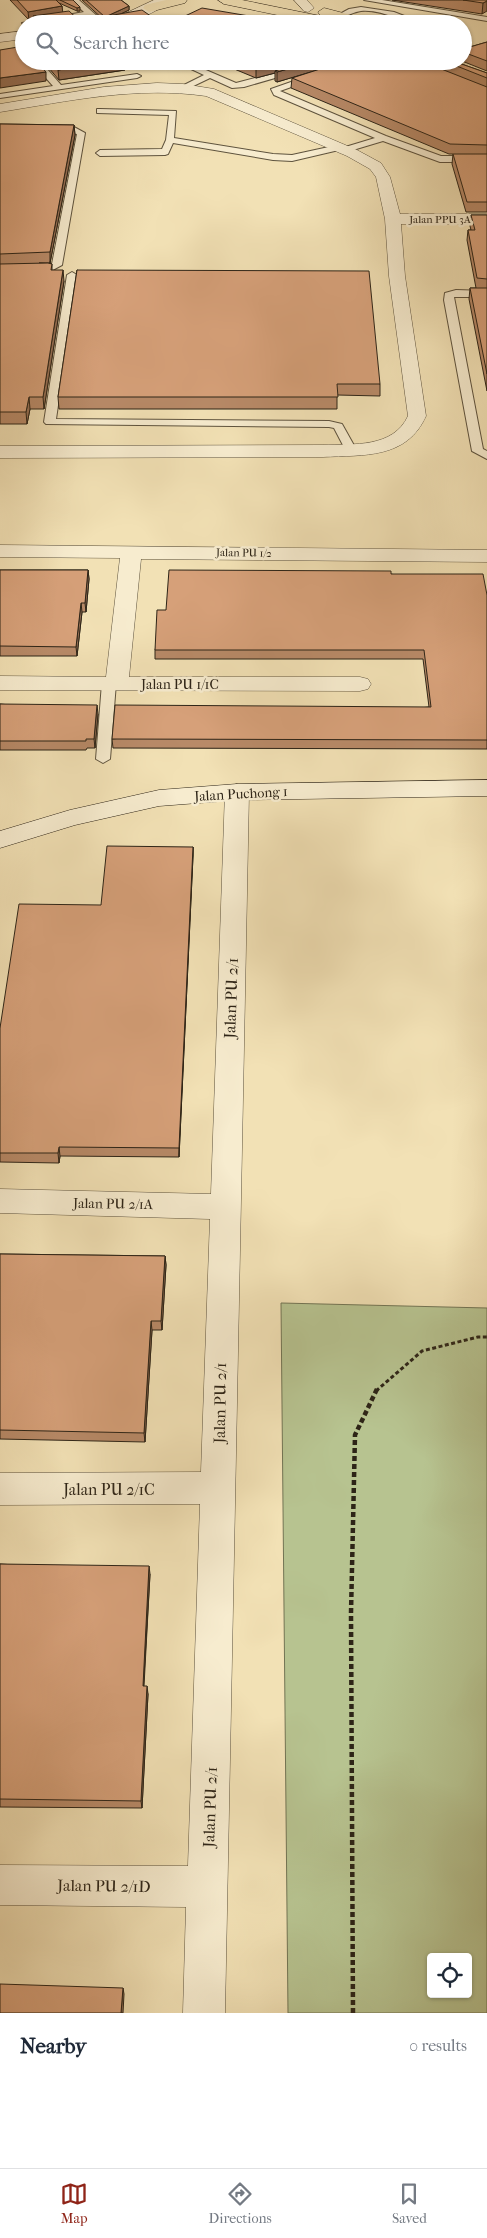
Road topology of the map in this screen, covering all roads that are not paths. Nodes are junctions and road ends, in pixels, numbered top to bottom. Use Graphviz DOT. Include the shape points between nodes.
graph roads {
  1 [pos="75,0"];
  2 [pos="163,0"];
  3 [pos="181,0"];
  4 [pos="212,0"];
  5 [pos="224,0"];
  6 [pos="266,0"];
  7 [pos="368,0"];
  8 [pos="151,4"];
  9 [pos="243,4"];
  10 [pos="304,4"];
  11 [pos="91,14"];
  12 [pos="87,15"];
  13 [pos="128,15"];
  14 [pos="311,15"];
  15 [pos="330,15"];
  16 [pos="347,15"];
  17 [pos="391,15"];
  18 [pos="462,15"];
  19 [pos="472,17"];
  20 [pos="487,19"];
  21 [pos="15,33"];
  22 [pos="0,38"];
  23 [pos="43,70"];
  24 [pos="131,70"];
  25 [pos="199,70"];
  26 [pos="298,70"];
  27 [pos="210,75"];
  28 [pos="317,75"];
  29 [pos="143,81"];
  30 [pos="59,87"];
  31 [pos="185,88"];
  32 [pos="0,96"];
  33 [pos="0,108"];
  34 [pos="100,111"];
  35 [pos="46,128"];
  36 [pos="383,138"];
  37 [pos="170,140"];
  38 [pos="341,149"];
  39 [pos="100,153"];
  40 [pos="487,159"];
  41 [pos="393,219"];
  42 [pos="487,219"];
  43 [pos="0,270"];
  44 [pos="72,275"];
  45 [pos="487,294"];
  46 [pos="350,449"];
  47 [pos="0,452"];
  48 [pos="487,456"];
  49 [pos="0,551"];
  50 [pos="131,551"];
  51 [pos="487,556"];
  52 [pos="0,683"];
  53 [pos="113,683"];
  54 [pos="360,684"];
  55 [pos="103,759"];
  56 [pos="487,788"];
  57 [pos="237,792"];
  58 [pos="0,840"];
  59 [pos="0,1202"];
  60 [pos="226,1207"];
  61 [pos="218,1488"];
  62 [pos="0,1489"];
  63 [pos="0,1885"];
  64 [pos="208,1887"];
  65 [pos="204,2013"];
  1 -- 11 [label="lane"];
  2 -- 8 [label="street"];
  3 -- 8 [label="main road"];
  4 -- 9 [label="main road"];
  5 -- 9 [label="main road"];
  6 -- 10 [label="main road"];
  7 -- 18 [label="lane"];
  8 -- 13 [label="street"];
  9 -- 14 [label="main road"];
  10 -- 15 [label="main road"];
  11 -- 12 [label="lane"];
  16 -- 17 [label="lane" via="354,9 365,7"];
  19 -- 20 [label="lane"];
  21 -- 22 [label="street"];
  23 -- 30 [label="lane"];
  24 -- 29 [label="lane"];
  25 -- 27 [label="lane"];
  26 -- 27 [label="lane" via="235,86"];
  27 -- 31 [label="lane"];
  28 -- 36 [label="lane" via="275,89 276,93"];
  29 -- 30 [label="lane"];
  29 -- 31 [label="street"];
  29 -- 33 [label="street"];
  30 -- 32 [label="lane"];
  31 -- 38 [label="street" via="209,92"];
  34 -- 37 [label="lane" via="174,113"];
  35 -- 43 [label="lane" via="64,128 81,133 57,265 49,269"];
  36 -- 38 [label="lane"];
  36 -- 40 [label="lane" via="440,159"];
  37 -- 38 [label="lane" via="292,158"];
  37 -- 39 [label="lane" via="164,153"];
  38 -- 41 [label="street" via="376,166 383,177"];
  41 -- 42 [label="street, Jalan PPU 3A"];
  41 -- 46 [label="street" via="417,416 410,430 393,442"];
  44 -- 46 [label="lane" via="50,422 329,424 338,426"];
  45 -- 48 [label="lane" via="449,295 449,300 478,451"];
  46 -- 47 [label="street"];
  49 -- 50 [label="street, Jalan PU 1/2"];
  50 -- 51 [label="street, Jalan PU 1/2"];
  50 -- 53 [label="street"];
  52 -- 53 [label="street, Jalan PU 1/1C"];
  53 -- 54 [label="street, Jalan PU 1/1C"];
  53 -- 55 [label="lane"];
  56 -- 57 [label="street, Jalan Puchong 1"];
  57 -- 58 [label="street, Jalan Puchong 1" via="159,798 70,818"];
  57 -- 60 [label="street, Jalan PU 2/1"];
  59 -- 60 [label="street, Jalan PU 2/1A"];
  60 -- 61 [label="street, Jalan PU 2/1"];
  61 -- 62 [label="street, Jalan PU 2/1C"];
  61 -- 64 [label="street, Jalan PU 2/1"];
  63 -- 64 [label="street, Jalan PU 2/1D"];
  64 -- 65 [label="street, Jalan PU 2/1"];
}
